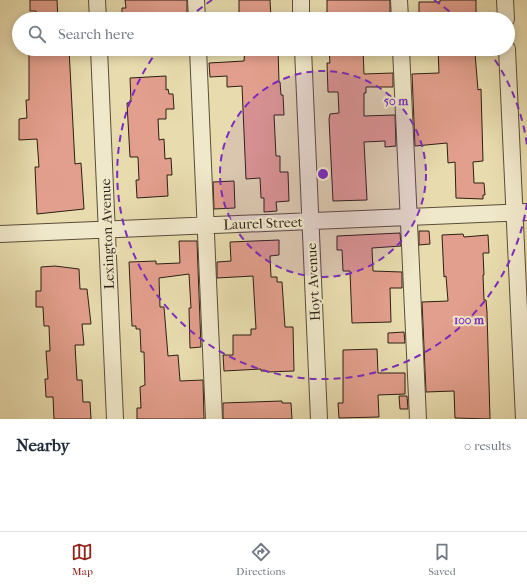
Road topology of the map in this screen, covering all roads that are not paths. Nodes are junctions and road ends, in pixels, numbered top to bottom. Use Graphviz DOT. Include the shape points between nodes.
graph roads {
  1 [pos="97,0"];
  2 [pos="196,0"];
  3 [pos="301,0"];
  4 [pos="399,0"];
  5 [pos="505,0"];
  6 [pos="98,12"];
  7 [pos="197,12"];
  8 [pos="301,12"];
  9 [pos="400,12"];
  10 [pos="506,12"];
  11 [pos="99,56"];
  12 [pos="198,56"];
  13 [pos="303,56"];
  14 [pos="401,56"];
  15 [pos="508,56"];
  16 [pos="521,212"];
  17 [pos="409,217"];
  18 [pos="310,221"];
  19 [pos="205,226"];
  20 [pos="107,230"];
  21 [pos="0,234"];
  22 [pos="115,419"];
  23 [pos="214,419"];
  24 [pos="319,419"];
  25 [pos="418,419"];
  26 [pos="524,419"];
  1 -- 6 [label="street"];
  2 -- 7 [label="street"];
  3 -- 8 [label="street"];
  4 -- 9 [label="street"];
  5 -- 10 [label="street"];
  11 -- 20 [label="street, Lexington Avenue"];
  12 -- 19 [label="street"];
  13 -- 18 [label="street, Hoyt Avenue"];
  14 -- 17 [label="street"];
  15 -- 16 [label="street"];
  16 -- 17 [label="street, Laurel Street"];
  16 -- 26 [label="street"];
  17 -- 18 [label="street, Laurel Street"];
  17 -- 25 [label="street"];
  18 -- 19 [label="street, Laurel Street"];
  18 -- 24 [label="street, Hoyt Avenue"];
  19 -- 20 [label="street, Laurel Street"];
  19 -- 23 [label="street"];
  20 -- 21 [label="street, Laurel Street"];
  20 -- 22 [label="street, Lexington Avenue"];
}
